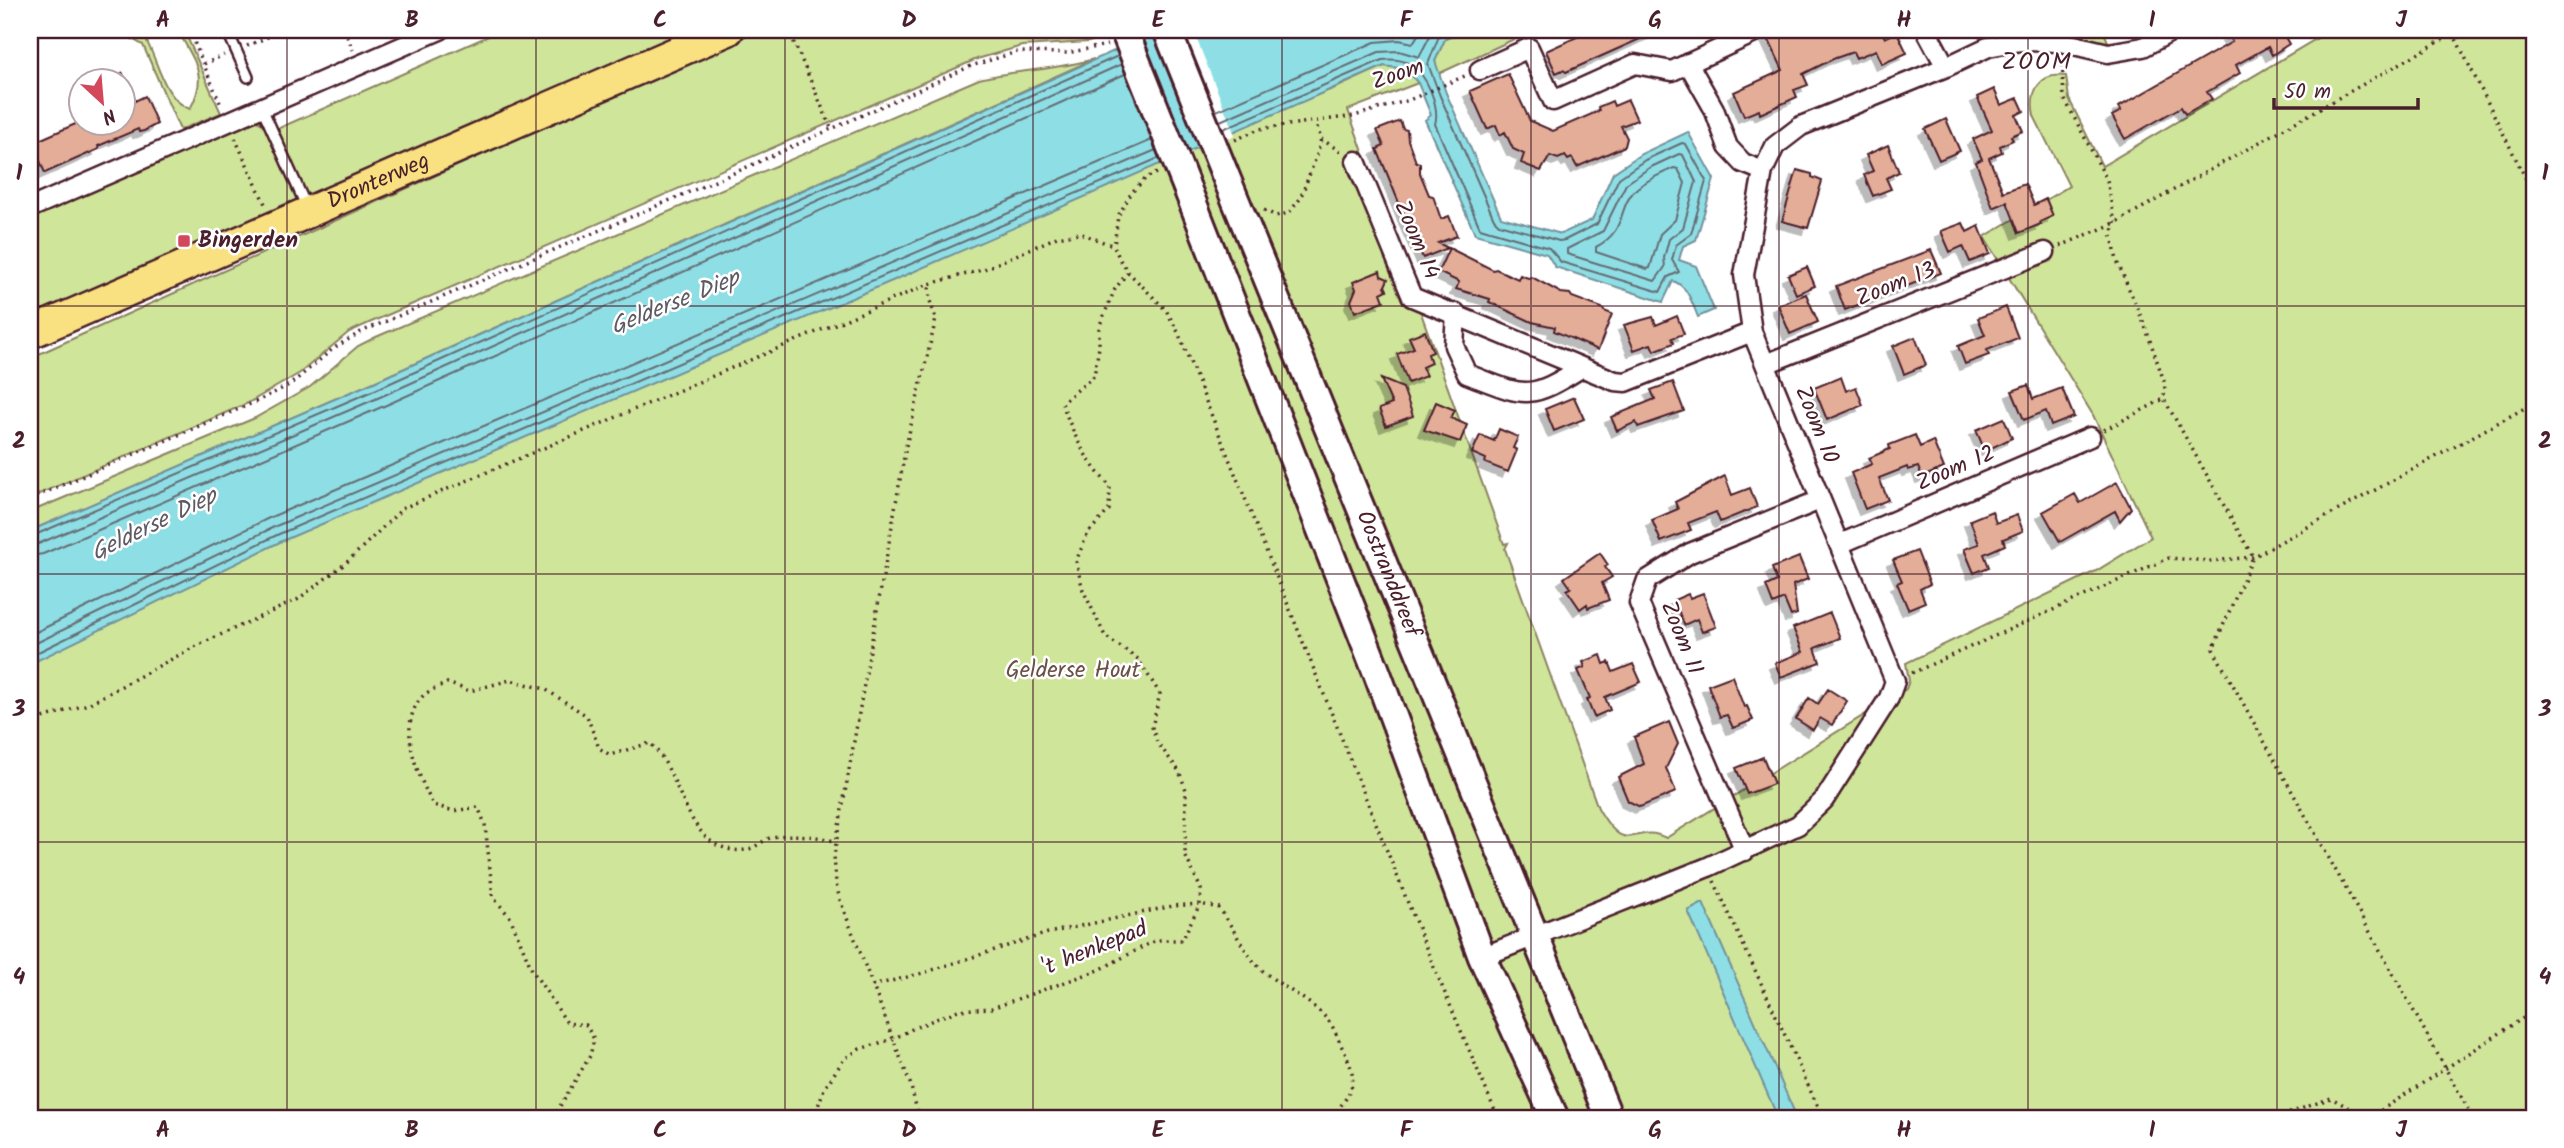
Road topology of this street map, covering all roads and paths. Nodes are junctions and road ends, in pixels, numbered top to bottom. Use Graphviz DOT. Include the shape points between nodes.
graph roads {
  1 [pos="189,30"];
  2 [pos="227,30"];
  3 [pos="440,30"];
  4 [pos="728,30"];
  5 [pos="800,30"];
  6 [pos="1167,30"];
  7 [pos="1926,30"];
  8 [pos="2174,30"];
  9 [pos="2456,31"];
  10 [pos="1752,34"];
  11 [pos="1117,37"];
  12 [pos="2061,42"];
  13 [pos="1688,63"];
  14 [pos="1946,67"];
  15 [pos="1480,70"];
  16 [pos="248,77"];
  17 [pos="1457,79"];
  18 [pos="262,107"];
  19 [pos="228,122"];
  20 [pos="831,128"];
  21 [pos="1321,139"];
  22 [pos="1356,161"];
  23 [pos="1763,171"];
  24 [pos="2534,195"];
  25 [pos="1129,198"];
  26 [pos="1257,200"];
  27 [pos="265,205"];
  28 [pos="30,208"];
  29 [pos="309,212"];
  30 [pos="2115,223"];
  31 [pos="1114,246"];
  32 [pos="2045,252"];
  33 [pos="1128,272"];
  34 [pos="929,284"];
  35 [pos="1456,313"];
  36 [pos="1752,332"];
  37 [pos="30,333"];
  38 [pos="1766,364"];
  39 [pos="1581,369"];
  40 [pos="2164,399"];
  41 [pos="2534,403"];
  42 [pos="2090,437"];
  43 [pos="30,499"];
  44 [pos="1820,500"];
  45 [pos="1840,544"];
  46 [pos="2253,557"];
  47 [pos="1895,681"];
  48 [pos="30,722"];
  49 [pos="837,842"];
  50 [pos="1745,851"];
  51 [pos="1708,867"];
  52 [pos="1200,904"];
  53 [pos="1534,936"];
  54 [pos="1482,957"];
  55 [pos="872,986"];
  56 [pos="2534,1011"];
  57 [pos="893,1039"];
  58 [pos="2444,1069"];
  59 [pos="553,1118"];
  60 [pos="814,1118"];
  61 [pos="919,1118"];
  62 [pos="1331,1118"];
  63 [pos="1498,1118"];
  64 [pos="1555,1118"];
  65 [pos="1609,1118"];
  66 [pos="1823,1118"];
  67 [pos="2276,1118"];
  68 [pos="2369,1118"];
  69 [pos="2473,1118"];
  1 -- 19 [label="path"];
  2 -- 16 [label="lane"];
  3 -- 18 [label="street"];
  4 -- 29 [label="main road, Dronterweg"];
  5 -- 20 [label="path" via="793,40"];
  6 -- 53 [label="main road, Oostranddreef, bridge"];
  7 -- 14 [label="street"];
  8 -- 12 [label="street, Zoom 10" via="2143,47 2108,53"];
  9 -- 24 [label="path"];
  9 -- 30 [label="path"];
  10 -- 13 [label="street"];
  11 -- 20 [label="path" via="1100,48 1017,52 971,66"];
  11 -- 54 [label="main road, Oostranddreef, bridge" via="1187,188 1377,673"];
  12 -- 14 [label="street, Zoom 10" via="2021,41 1988,47"];
  12 -- 30 [label="path" via="2064,98 2107,180"];
  13 -- 15 [label="street" via="1672,71 1635,64 1553,101 1529,48"];
  13 -- 23 [label="street" via="1714,109 1728,147 1743,163"];
  14 -- 23 [label="street, Zoom 10" via="1801,126 1776,146"];
  17 -- 21 [label="path, Zoom" via="1409,100 1315,123"];
  18 -- 19 [label="street"];
  18 -- 29 [label="lane"];
  19 -- 27 [label="path"];
  19 -- 28 [label="street"];
  20 -- 43 [label="path" via="361,332 291,384 262,399"];
  21 -- 22 [label="path"];
  21 -- 26 [label="path" via="1300,199 1289,214 1276,216"];
  22 -- 35 [label="street, Zoom 14" via="1412,297"];
  23 -- 36 [label="street, Zoom 10" via="1744,275"];
  25 -- 31 [label="path" via="1118,216"];
  29 -- 37 [label="main road, Dronterweg"];
  30 -- 32 [label="path"];
  30 -- 40 [label="path" via="2112,236 2117,261 2165,383"];
  31 -- 33 [label="path"];
  31 -- 34 [label="path" via="1080,233 1057,237 982,270"];
  32 -- 38 [label="street, Zoom 13"];
  33 -- 52 [label="path" via="1115,289 1099,327 1094,376 1062,403 1093,470 1110,486 1109,510 1088,533 1076,561 1083,590 1105,636 1138,659 1160,694 1152,727 1186,790 1185,855 1201,889"];
  33 -- 63 [label="path" via="1166,310 1178,332"];
  34 -- 48 [label="path" via="403,508 346,563 297,600 196,646 89,704"];
  34 -- 49 [label="path" via="936,319 906,446"];
  35 -- 39 [label="street, Zoom 14"];
  35 -- 39 [label="street" via="1454,346 1467,374 1530,394"];
  36 -- 38 [label="street, Zoom 10"];
  36 -- 39 [label="street, Zoom 14" via="1626,382"];
  38 -- 44 [label="street, Zoom 10"];
  40 -- 42 [label="path"];
  40 -- 46 [label="path"];
  41 -- 46 [label="path"];
  42 -- 45 [label="street, Zoom 12"];
  44 -- 45 [label="street, Zoom 10"];
  44 -- 50 [label="street, Zoom 11" via="1690,553 1647,580 1639,603"];
  45 -- 47 [label="street, Zoom 10"];
  46 -- 47 [label="path" via="2169,558"];
  46 -- 58 [label="path" via="2213,649"];
  47 -- 50 [label="street" via="1889,698 1824,800 1798,825"];
  49 -- 55 [label="path" via="836,884"];
  49 -- 59 [label="path" via="822,836 772,837 748,850 727,850 710,841 695,824 660,753 650,743 610,755 599,748 587,716 545,689 510,680 470,691 447,683 424,695 412,712 415,769 433,805 454,811 478,807 485,824 493,897 510,917 532,970 554,1006 567,1023 586,1025 594,1039 590,1056"];
  50 -- 51 [label="street"];
  51 -- 53 [label="street"];
  51 -- 66 [label="path"];
  52 -- 55 [label="path" via="1048,933"];
  52 -- 57 [label="path, 't henkepad" via="1182,940 1156,940 1099,970 992,1008 958,1010"];
  52 -- 62 [label="path" via="1219,908 1259,968 1330,1023 1355,1079 1349,1096"];
  53 -- 54 [label="street"];
  53 -- 65 [label="main road, Oostranddreef"];
  54 -- 64 [label="main road, Oostranddreef"];
  55 -- 57 [label="path"];
  56 -- 58 [label="path"];
  57 -- 60 [label="path, 't henkepad" via="860,1048 844,1059 824,1089"];
  57 -- 61 [label="path"];
  58 -- 68 [label="path"];
  58 -- 69 [label="path"];
  67 -- 68 [label="path" via="2330,1098"];
}
